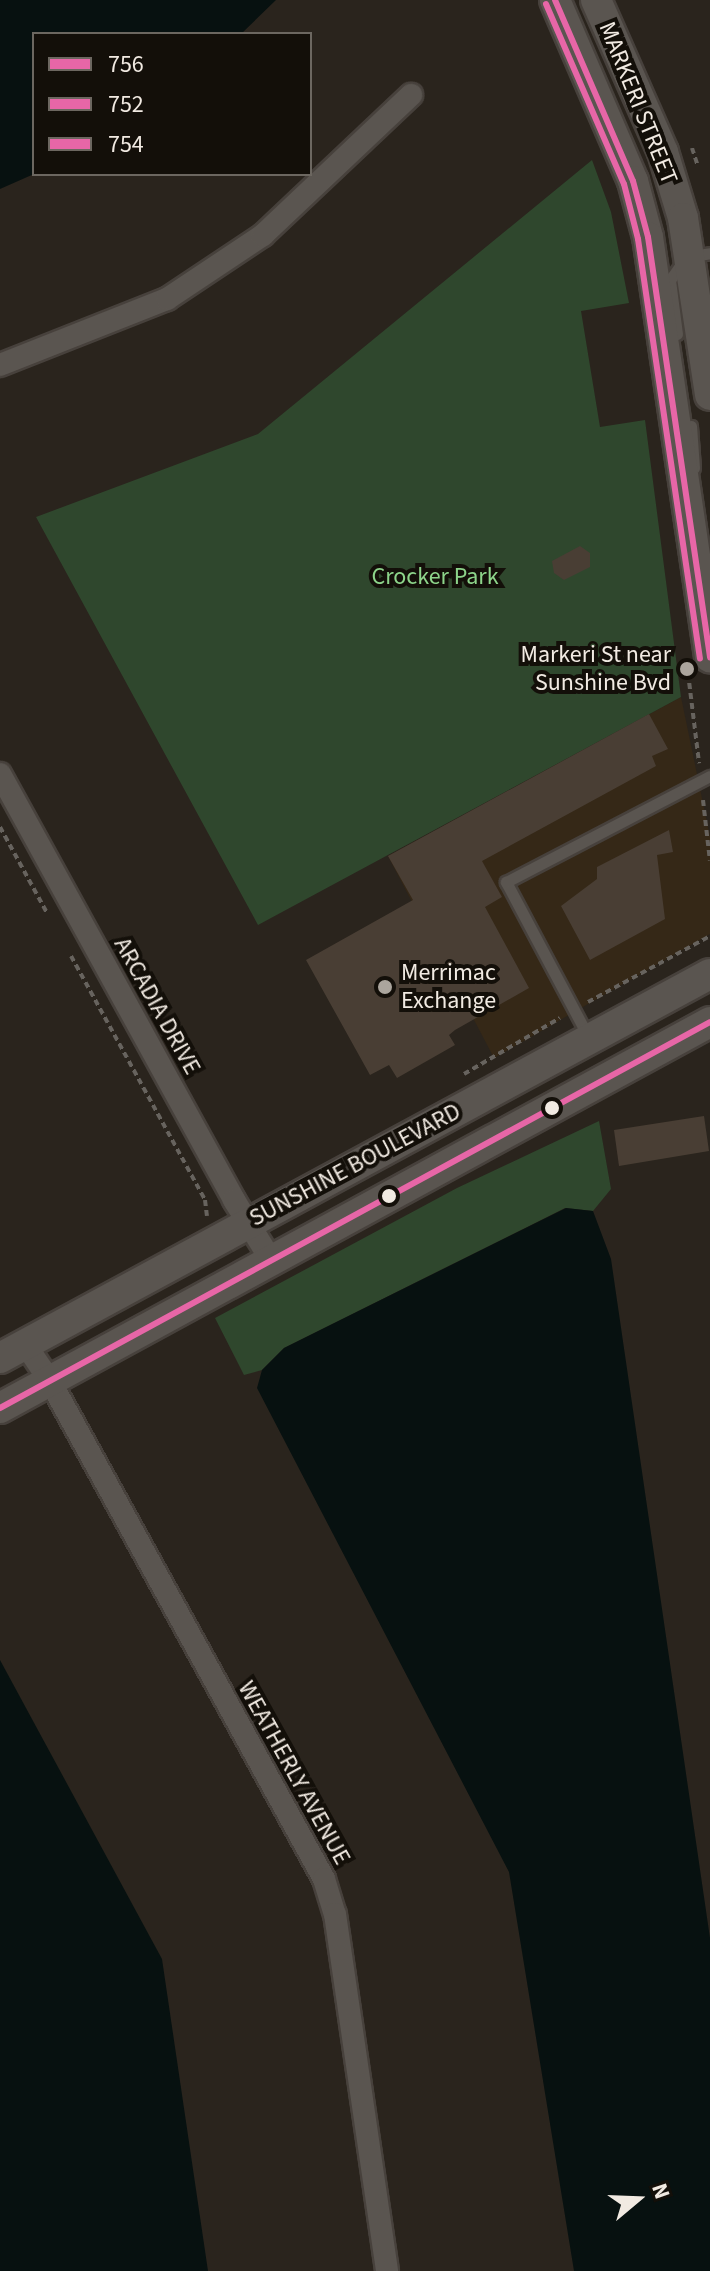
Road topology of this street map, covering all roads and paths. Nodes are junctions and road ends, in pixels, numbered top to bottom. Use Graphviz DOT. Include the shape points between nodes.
graph roads {
  1 [pos="555,0"];
  2 [pos="596,0"];
  3 [pos="603,63"];
  4 [pos="411,95"];
  5 [pos="698,255"];
  6 [pos="680,351"];
  7 [pos="0,365"];
  8 [pos="699,402"];
  9 [pos="689,517"];
  10 [pos="699,663"];
  11 [pos="0,774"];
  12 [pos="706,779"];
  13 [pos="0,827"];
  14 [pos="710,861"];
  15 [pos="52,920"];
  16 [pos="710,936"];
  17 [pos="66,946"];
  18 [pos="710,974"];
  19 [pos="574,1010"];
  20 [pos="710,1022"];
  21 [pos="589,1039"];
  22 [pos="463,1075"];
  23 [pos="247,1223"];
  24 [pos="204,1224"];
  25 [pos="271,1260"];
  26 [pos="12,1351"];
  27 [pos="50,1381"];
  28 [pos="0,1408"];
  29 [pos="387,2271"];
  1 -- 3 [label="main road, MARKERI STREET"];
  2 -- 3 [label="main road, MARKERI STREET"];
  3 -- 5 [label="main road, MARKERI STREET" via="663,152"];
  3 -- 9 [label="main road, MARKERI STREET" via="648,237"];
  4 -- 7 [label="street" via="263,235 167,299"];
  5 -- 6 [label="lane" via="670,280"];
  5 -- 8 [label="main road, MARKERI STREET"];
  8 -- 9 [label="lane"];
  9 -- 10 [label="main road, MARKERI STREET"];
  10 -- 12 [label="path"];
  11 -- 23 [label="street, ARCADIA DRIVE"];
  12 -- 14 [label="path"];
  12 -- 19 [label="lane" via="506,882"];
  13 -- 15 [label="path"];
  16 -- 19 [label="path"];
  17 -- 24 [label="path" via="205,1200"];
  18 -- 21 [label="main road, SUNSHINE BOULEVARD"];
  19 -- 21 [label="lane"];
  19 -- 22 [label="path"];
  20 -- 25 [label="main road, SUNSHINE BOULEVARD"];
  21 -- 23 [label="main road, SUNSHINE BOULEVARD"];
  23 -- 25 [label="street, ARCADIA DRIVE"];
  23 -- 26 [label="main road, SUNSHINE BOULEVARD"];
  25 -- 27 [label="main road, SUNSHINE BOULEVARD"];
  26 -- 27 [label="street, WEATHERLY AVENUE"];
  27 -- 28 [label="main road, SUNSHINE BOULEVARD"];
  27 -- 29 [label="street, WEATHERLY AVENUE" via="324,1879 335,1914"];
}
